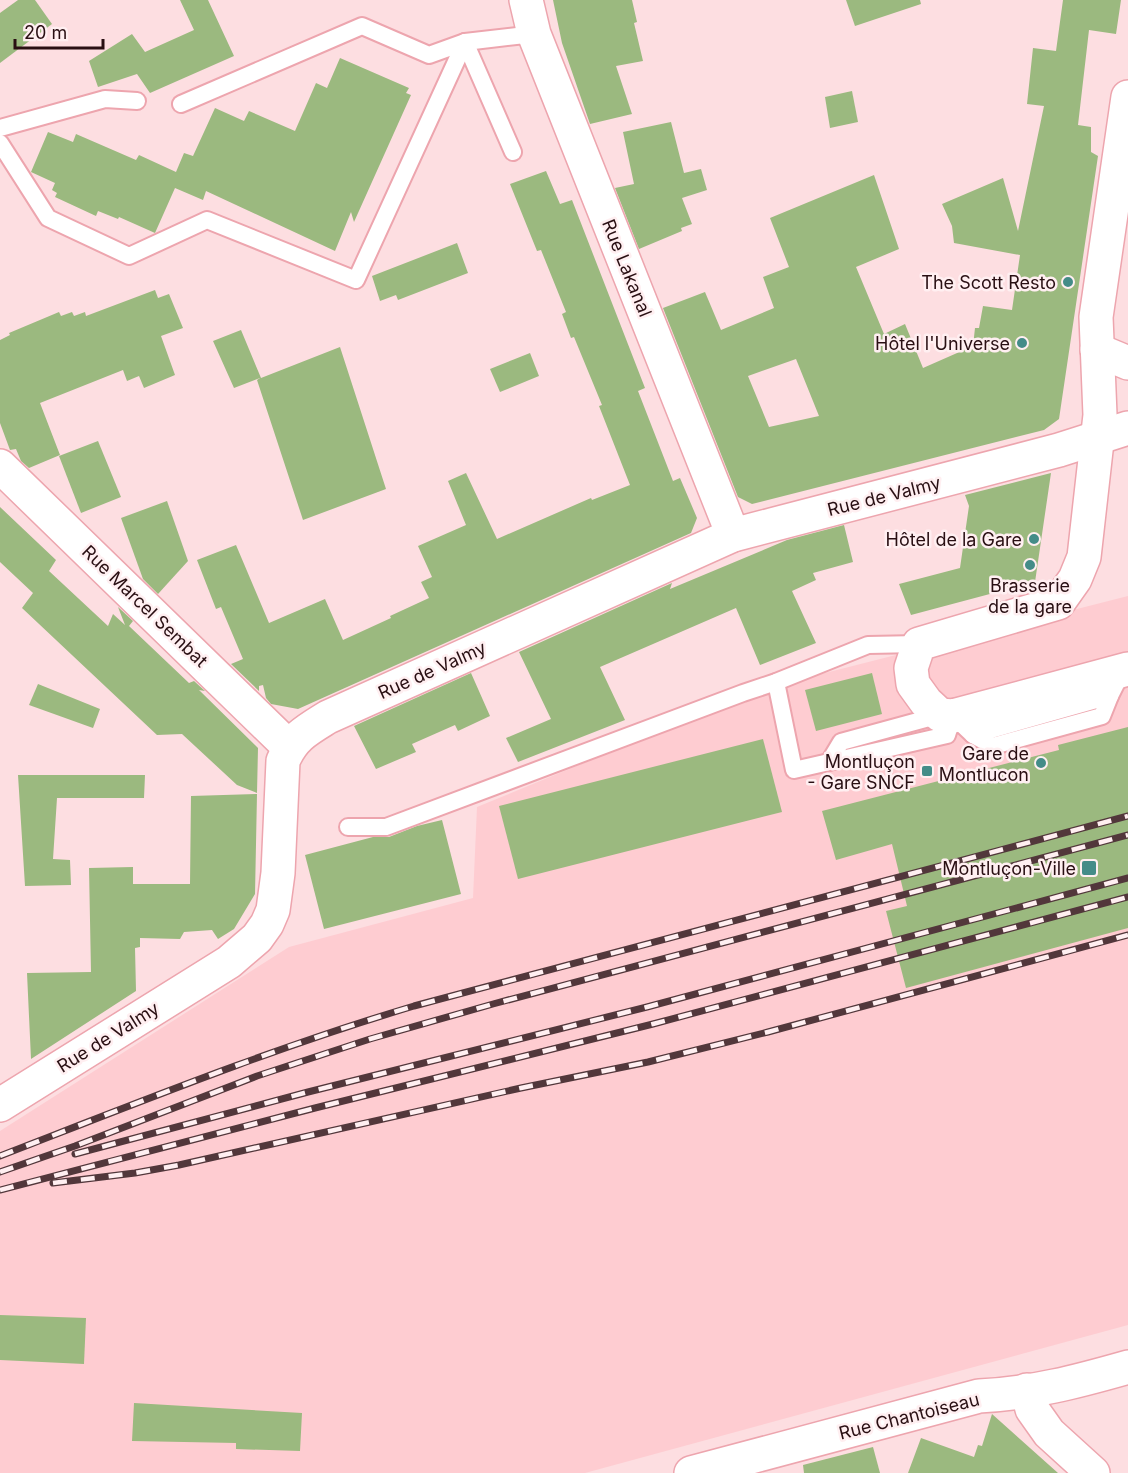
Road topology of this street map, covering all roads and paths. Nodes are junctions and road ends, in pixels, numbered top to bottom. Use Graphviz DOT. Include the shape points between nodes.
graph roads {
  1 [pos="526,0"];
  2 [pos="534,34"];
  3 [pos="465,42"];
  4 [pos="1128,97"];
  5 [pos="137,102"];
  6 [pos="181,104"];
  7 [pos="0,128"];
  8 [pos="0,143"];
  9 [pos="513,152"];
  10 [pos="1096,350"];
  11 [pos="1128,363"];
  12 [pos="1113,432"];
  13 [pos="0,466"];
  14 [pos="733,535"];
  15 [pos="919,644"];
  16 [pos="1120,679"];
  17 [pos="776,682"];
  18 [pos="955,722"];
  19 [pos="289,747"];
  20 [pos="348,827"];
  21 [pos="0,1105"];
  22 [pos="1128,1367"];
  23 [pos="1027,1390"];
  24 [pos="740,1467"];
  25 [pos="691,1473"];
  26 [pos="1093,1473"];
  1 -- 2 [label="street, Rue Lakanal"];
  2 -- 3 [label="lane"];
  2 -- 14 [label="street, Rue Lakanal"];
  3 -- 6 [label="lane" via="429,55 362,26"];
  3 -- 8 [label="lane" via="356,280 207,220 129,256 48,218"];
  3 -- 9 [label="lane"];
  4 -- 10 [label="street" via="1096,317"];
  5 -- 7 [label="lane" via="105,99"];
  10 -- 11 [label="street"];
  10 -- 12 [label="street" via="1100,415"];
  12 -- 14 [label="street, Rue de Valmy" via="1059,450"];
  12 -- 15 [label="street" via="1084,557 1076,579 1058,603"];
  13 -- 19 [label="street, Rue Marcel Sembat"];
  14 -- 19 [label="street, Rue de Valmy" via="328,717"];
  15 -- 17 [label="lane" via="868,645"];
  15 -- 18 [label="street" via="912,668 913,684 926,702"];
  16 -- 18 [label="street"];
  17 -- 18 [label="lane" via="794,770 829,762 841,742"];
  17 -- 20 [label="lane" via="386,827"];
  19 -- 21 [label="street, Rue de Valmy" via="284,761 276,897 267,924 257,938 229,962"];
  22 -- 23 [label="street, Rue Chantoiseau" via="1076,1382"];
  23 -- 24 [label="street, Rue Chantoiseau" via="979,1396"];
  23 -- 26 [label="street" via="1032,1409 1049,1433"];
  24 -- 25 [label="street, Rue Chantoiseau"];
}
